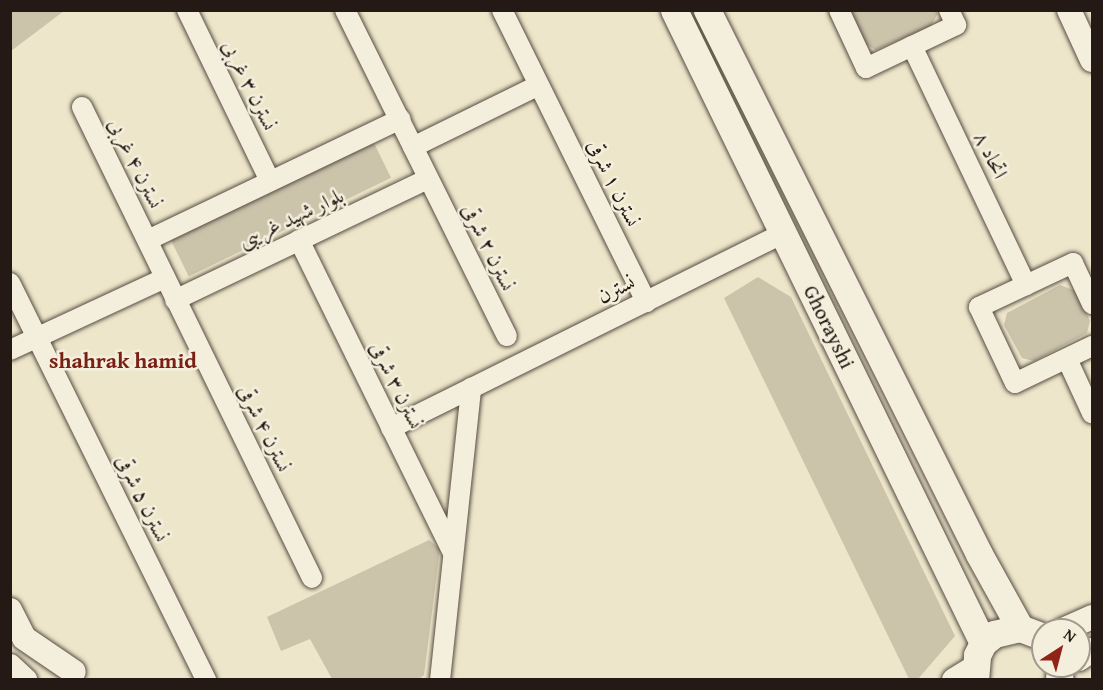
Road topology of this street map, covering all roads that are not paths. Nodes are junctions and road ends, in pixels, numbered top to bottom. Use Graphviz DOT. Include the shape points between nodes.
graph roads {
  1 [pos="187,10"];
  2 [pos="345,10"];
  3 [pos="502,10"];
  4 [pos="674,10"];
  5 [pos="707,10"];
  6 [pos="839,10"];
  7 [pos="950,10"];
  8 [pos="1069,10"];
  9 [pos="912,46"];
  10 [pos="1092,60"];
  11 [pos="538,85"];
  12 [pos="82,107"];
  13 [pos="400,119"];
  14 [pos="413,147"];
  15 [pos="429,179"];
  16 [pos="270,181"];
  17 [pos="783,234"];
  18 [pos="148,240"];
  19 [pos="299,240"];
  20 [pos="165,278"];
  21 [pos="10,283"];
  22 [pos="1026,285"];
  23 [pos="175,300"];
  24 [pos="646,302"];
  25 [pos="1092,303"];
  26 [pos="507,336"];
  27 [pos="37,338"];
  28 [pos="1092,346"];
  29 [pos="10,350"];
  30 [pos="1066,359"];
  31 [pos="471,388"];
  32 [pos="1092,413"];
  33 [pos="391,428"];
  34 [pos="452,551"];
  35 [pos="312,578"];
  36 [pos="10,610"];
  37 [pos="1031,632"];
  38 [pos="983,643"];
  39 [pos="10,666"];
  40 [pos="968,676"];
  41 [pos="75,677"];
  42 [pos="25,680"];
  43 [pos="206,680"];
  44 [pos="440,680"];
  1 -- 16 [label="street, نسترن ۳ غربی"];
  2 -- 13 [label="street, نسترن ۲ شرقی"];
  3 -- 11 [label="street, نسترن ۱ شرقی"];
  4 -- 17 [label="main road, Ghorayshi"];
  5 -- 37 [label="main road, Ghorayshi" via="979,554"];
  6 -- 9 [label="street" via="866,68"];
  7 -- 9 [label="street" via="956,25"];
  8 -- 10 [label="street"];
  9 -- 22 [label="street, اتحاد ۸"];
  11 -- 14 [label="street"];
  11 -- 24 [label="street, نسترن ۱ شرقی"];
  12 -- 18 [label="street, نسترن ۴ غربی"];
  13 -- 14 [label="street, نسترن ۲ شرقی"];
  13 -- 16 [label="street, بلوار شهید غریبی"];
  14 -- 15 [label="street, نسترن ۲ شرقی"];
  15 -- 19 [label="street, بلوار شهید غریبی"];
  15 -- 26 [label="street, نسترن ۲ شرقی"];
  16 -- 18 [label="street, بلوار شهید غریبی"];
  17 -- 24 [label="street, نسترن"];
  17 -- 38 [label="main road, Ghorayshi"];
  18 -- 20 [label="street, نسترن ۴ غربی"];
  19 -- 23 [label="street, بلوار شهید غریبی"];
  19 -- 33 [label="street, نسترن ۳ شرقی"];
  20 -- 23 [label="street, نسترن ۴ شرقی"];
  20 -- 27 [label="street"];
  21 -- 27 [label="street, نسترن ۵ شرقی"];
  22 -- 25 [label="street" via="1073,263"];
  22 -- 30 [label="street" via="979,307 1015,383"];
  23 -- 35 [label="street, نسترن ۴ شرقی"];
  24 -- 31 [label="street, نسترن"];
  27 -- 29 [label="street"];
  27 -- 43 [label="street, نسترن ۵ شرقی"];
  28 -- 30 [label="street"];
  30 -- 32 [label="street"];
  31 -- 33 [label="street, نسترن"];
  31 -- 34 [label="street"];
  33 -- 34 [label="street, نسترن ۳ شرقی"];
  34 -- 44 [label="street"];
  36 -- 41 [label="street" via="24,638"];
  37 -- 38 [label="main road" via="1000,632"];
  38 -- 40 [label="main road"];
  39 -- 42 [label="street"];
}
